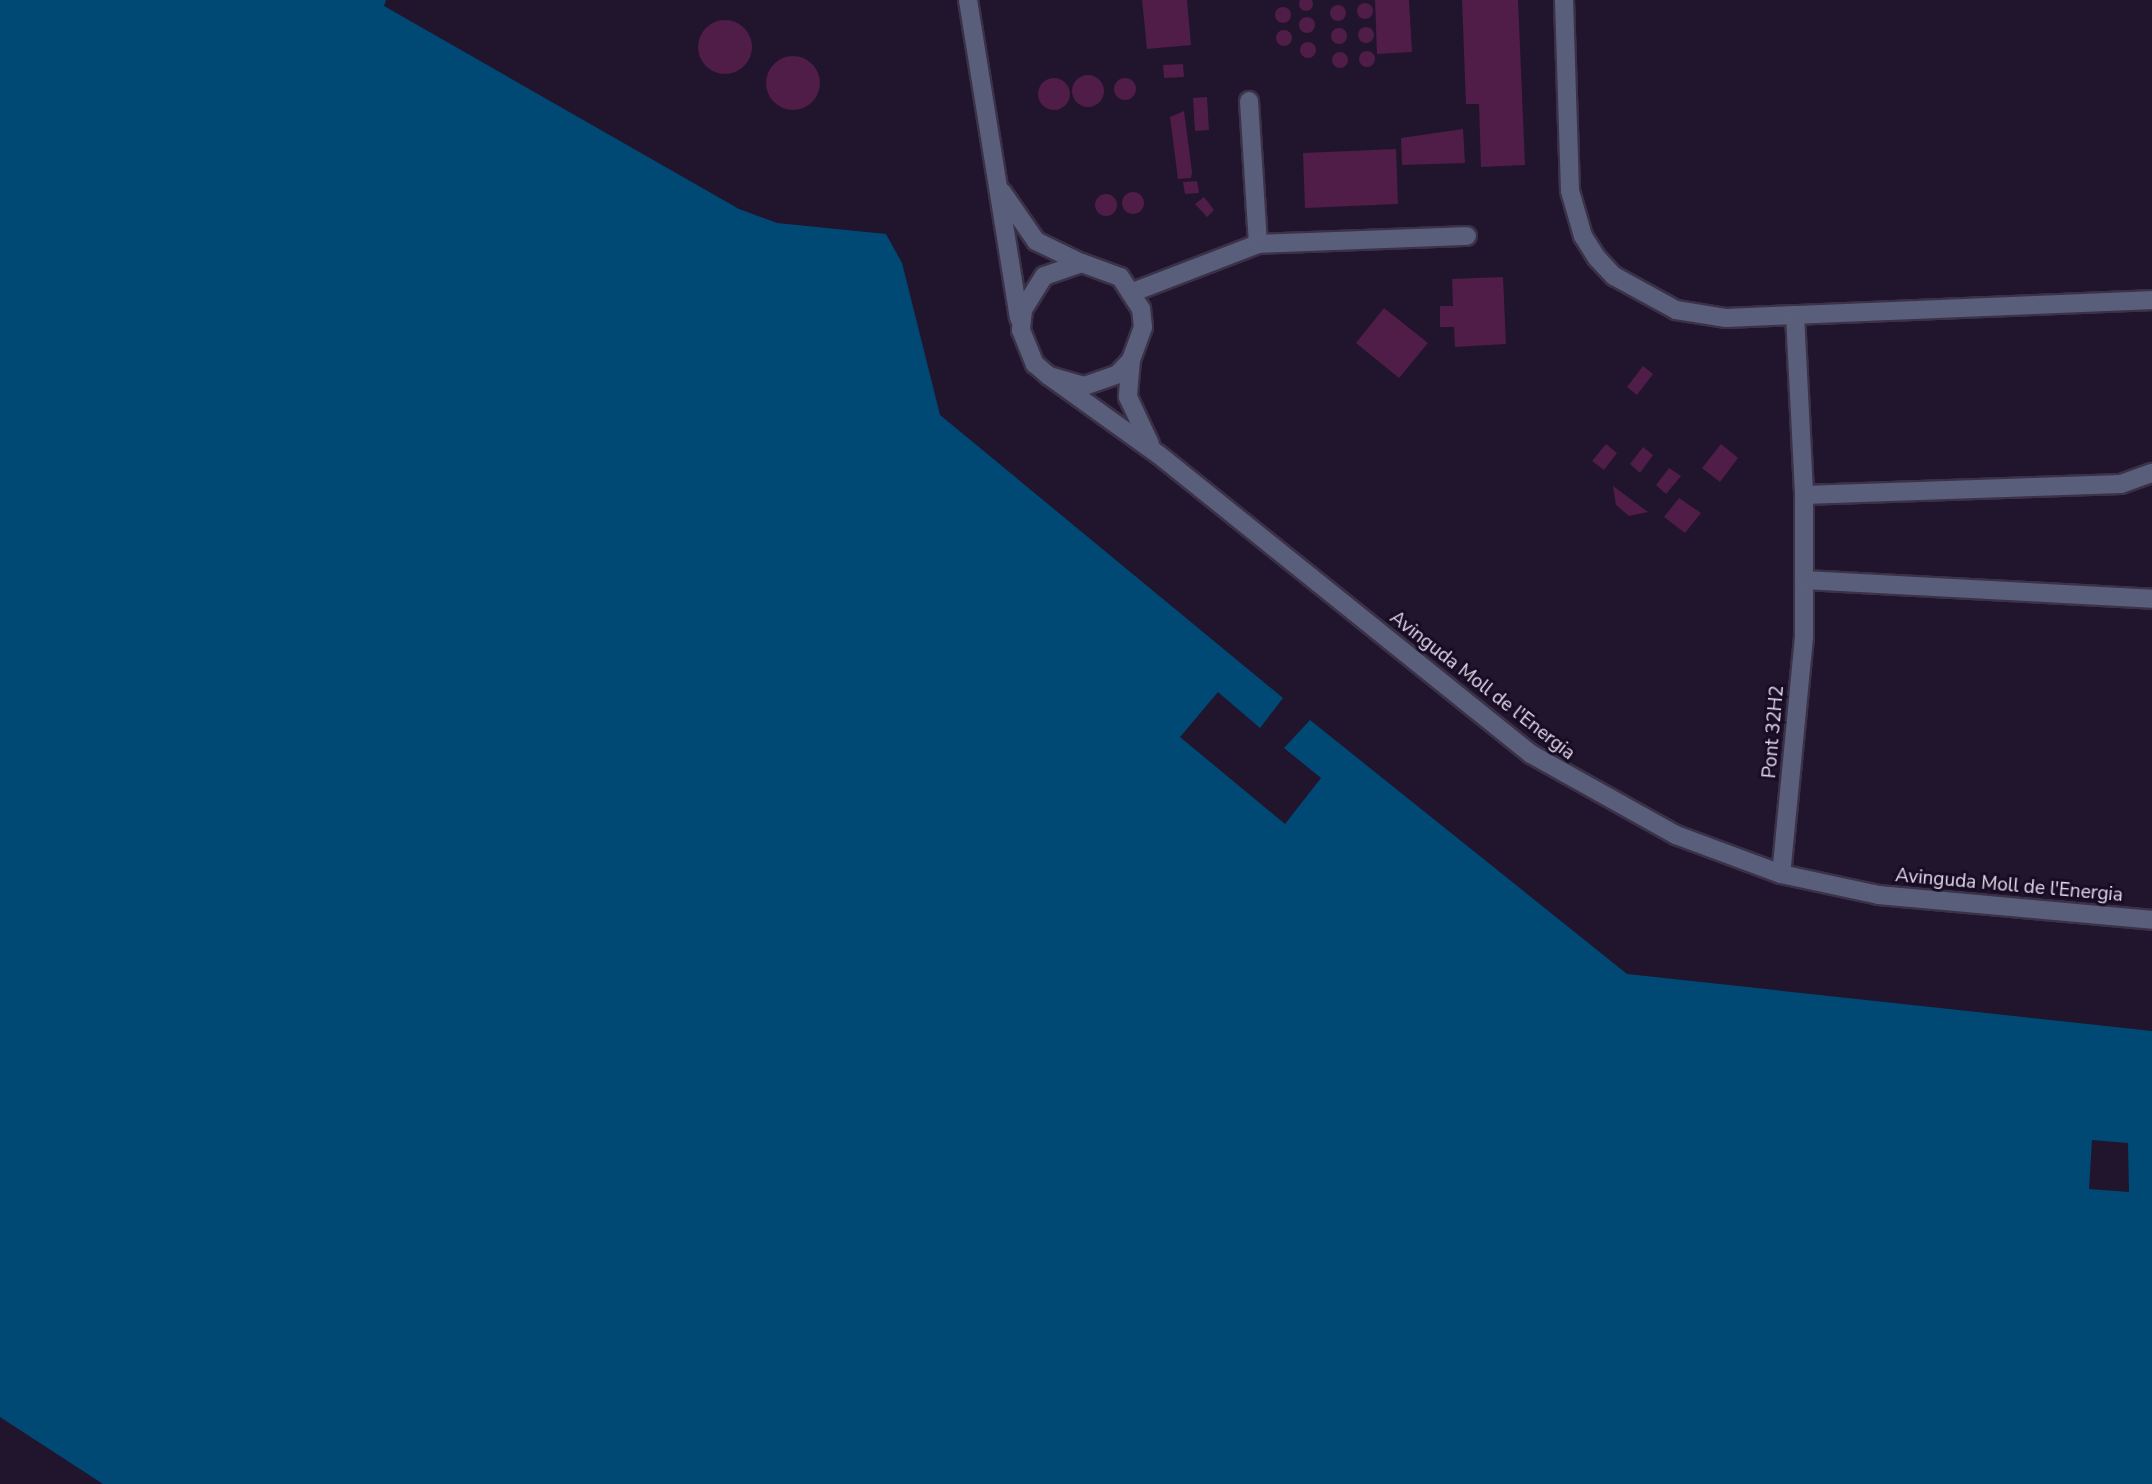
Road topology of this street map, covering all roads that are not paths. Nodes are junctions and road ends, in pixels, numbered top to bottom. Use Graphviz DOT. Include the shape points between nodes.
graph roads {
  1 [pos="968,0"];
  2 [pos="1563,0"];
  3 [pos="1249,101"];
  4 [pos="993,173"];
  5 [pos="1467,236"];
  6 [pos="1258,244"];
  7 [pos="1082,263"];
  8 [pos="1133,292"];
  9 [pos="2152,300"];
  10 [pos="1795,315"];
  11 [pos="1021,330"];
  12 [pos="1131,360"];
  13 [pos="1049,376"];
  14 [pos="1159,455"];
  15 [pos="2152,472"];
  16 [pos="1804,495"];
  17 [pos="1804,580"];
  18 [pos="2152,599"];
  19 [pos="1782,874"];
  20 [pos="2152,920"];
  1 -- 4 [label="street, Avinguda Moll de l'Energia"];
  2 -- 10 [label="street" via="1570,191 1583,236 1597,258 1614,276 1676,310 1726,318"];
  3 -- 6 [label="street"];
  4 -- 7 [label="street" via="1010,208 1036,241"];
  4 -- 11 [label="street, Avinguda Moll de l'Energia"];
  5 -- 6 [label="street"];
  6 -- 8 [label="street"];
  7 -- 8 [label="street" via="1102,267"];
  7 -- 11 [label="street" via="1044,276 1030,291"];
  8 -- 12 [label="street, Avinguda Moll de l'Energia" via="1143,327"];
  9 -- 10 [label="street"];
  10 -- 16 [label="street, Pont 32H2"];
  11 -- 13 [label="street, Avinguda Moll de l'Energia" via="1025,348"];
  12 -- 13 [label="street" via="1118,374 1084,386"];
  12 -- 14 [label="street, Avinguda Moll de l'Energia" via="1128,397 1141,432"];
  13 -- 14 [label="street, Avinguda Moll de l'Energia"];
  14 -- 19 [label="street, Avinguda Moll de l'Energia" via="1531,754 1676,835"];
  15 -- 16 [label="street" via="2121,484"];
  16 -- 17 [label="street, Pont 32H2"];
  17 -- 18 [label="street"];
  17 -- 19 [label="street, Pont 32H2" via="1802,661"];
  19 -- 20 [label="street, Avinguda Moll de l'Energia" via="1879,895"];
}
